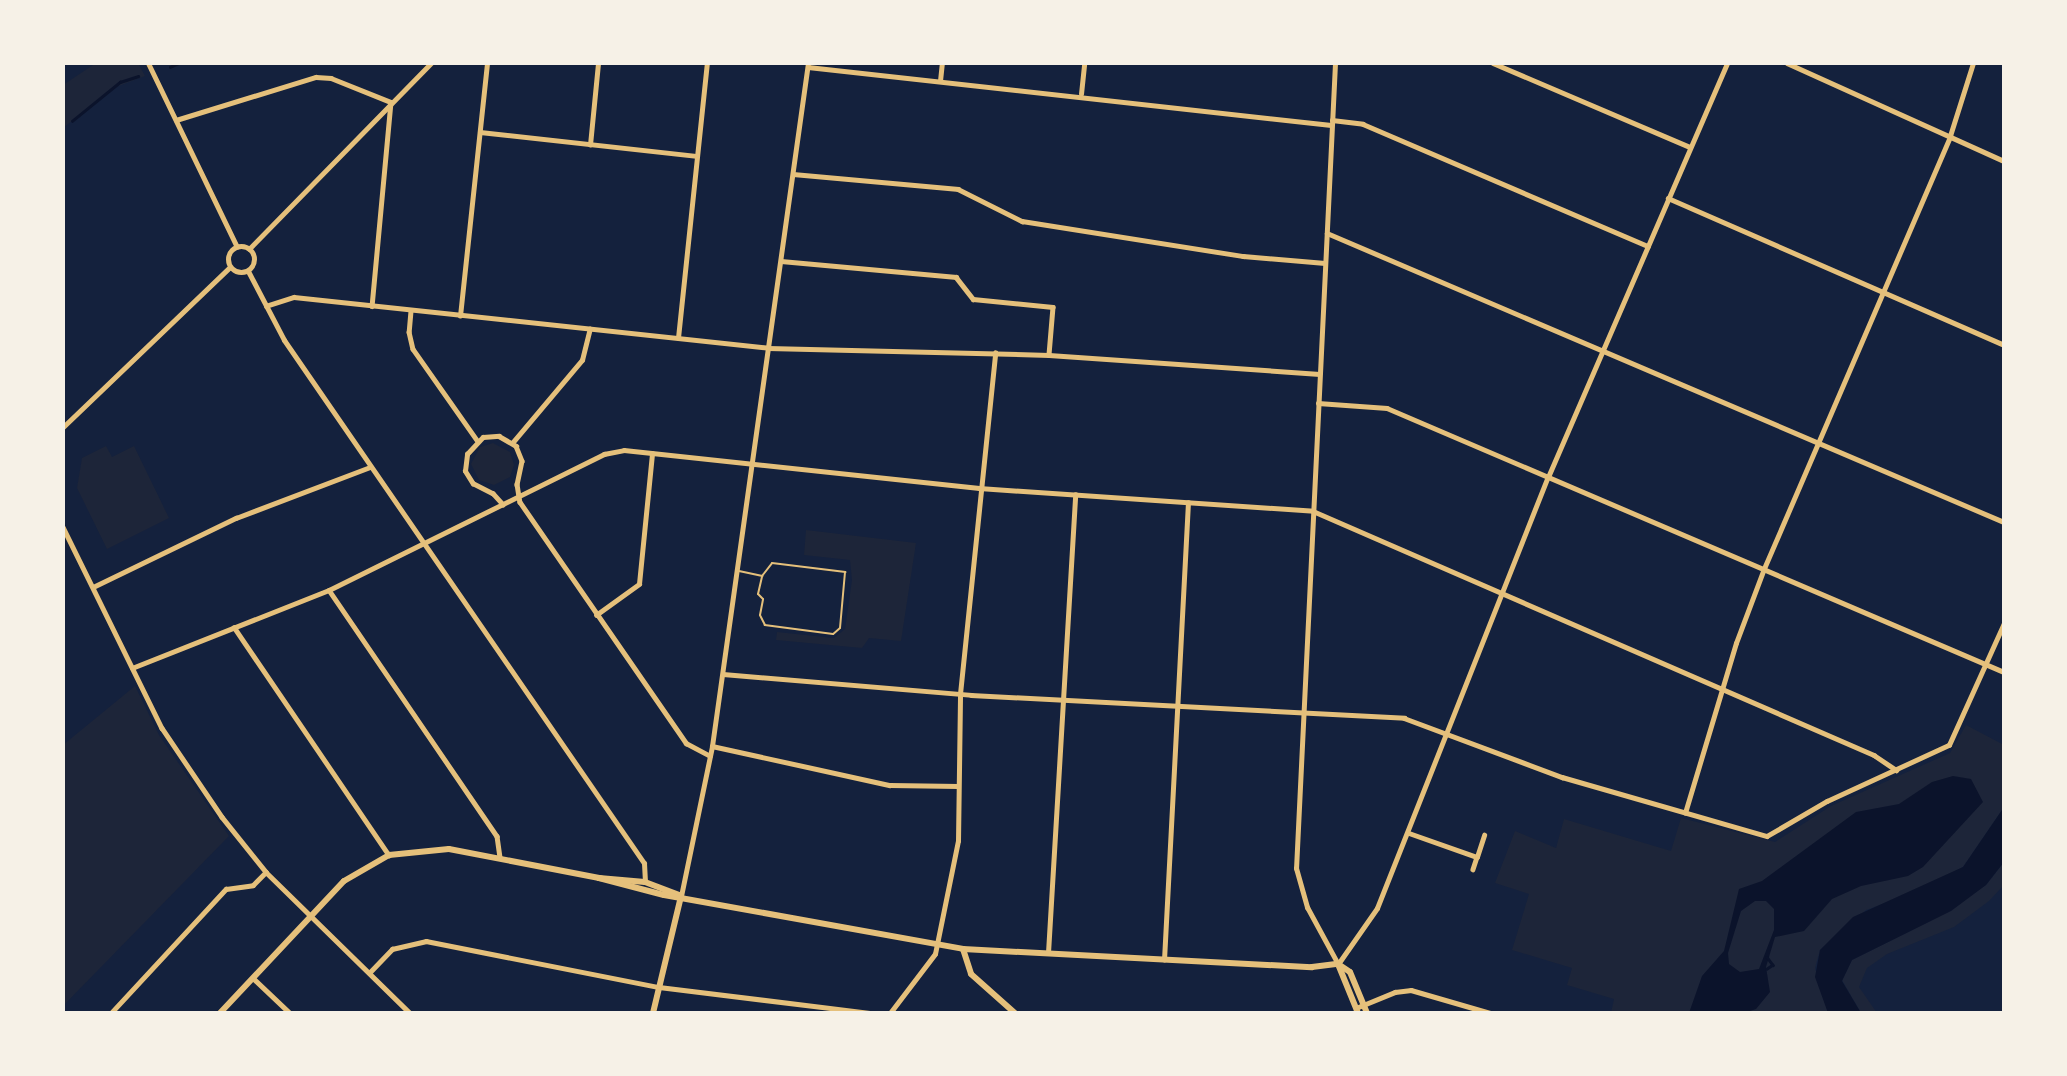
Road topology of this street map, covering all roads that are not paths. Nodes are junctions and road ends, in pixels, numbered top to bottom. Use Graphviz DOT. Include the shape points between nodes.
graph roads {
  1 [pos="148,63"];
  2 [pos="431,63"];
  3 [pos="487,63"];
  4 [pos="598,63"];
  5 [pos="707,63"];
  6 [pos="942,63"];
  7 [pos="1084,63"];
  8 [pos="1335,63"];
  9 [pos="1493,63"];
  10 [pos="1727,63"];
  11 [pos="1787,63"];
  12 [pos="1973,63"];
  13 [pos="808,65"];
  14 [pos="940,81"];
  15 [pos="1081,94"];
  16 [pos="391,102"];
  17 [pos="176,120"];
  18 [pos="1332,122"];
  19 [pos="480,132"];
  20 [pos="1950,136"];
  21 [pos="590,145"];
  22 [pos="1690,147"];
  23 [pos="696,156"];
  24 [pos="2004,161"];
  25 [pos="793,174"];
  26 [pos="1668,198"];
  27 [pos="1327,233"];
  28 [pos="1647,246"];
  29 [pos="237,247"];
  30 [pos="249,248"];
  31 [pos="781,261"];
  32 [pos="1325,262"];
  33 [pos="230,267"];
  34 [pos="248,271"];
  35 [pos="1882,291"];
  36 [pos="266,306"];
  37 [pos="372,306"];
  38 [pos="411,311"];
  39 [pos="460,316"];
  40 [pos="590,328"];
  41 [pos="678,338"];
  42 [pos="2004,345"];
  43 [pos="768,348"];
  44 [pos="1603,350"];
  45 [pos="995,353"];
  46 [pos="1049,355"];
  47 [pos="1319,374"];
  48 [pos="1318,403"];
  49 [pos="63,427"];
  50 [pos="477,440"];
  51 [pos="513,442"];
  52 [pos="1818,442"];
  53 [pos="652,454"];
  54 [pos="752,464"];
  55 [pos="370,467"];
  56 [pos="1548,477"];
  57 [pos="979,488"];
  58 [pos="1075,495"];
  59 [pos="520,498"];
  60 [pos="1188,503"];
  61 [pos="503,505"];
  62 [pos="1314,511"];
  63 [pos="2004,522"];
  64 [pos="63,527"];
  65 [pos="424,544"];
  66 [pos="738,570"];
  67 [pos="1763,571"];
  68 [pos="762,576"];
  69 [pos="93,587"];
  70 [pos="329,590"];
  71 [pos="1503,593"];
  72 [pos="596,615"];
  73 [pos="2004,623"];
  74 [pos="234,627"];
  75 [pos="1986,665"];
  76 [pos="132,668"];
  77 [pos="2004,672"];
  78 [pos="723,674"];
  79 [pos="1722,688"];
  80 [pos="960,694"];
  81 [pos="1062,699"];
  82 [pos="1177,704"];
  83 [pos="1304,712"];
  84 [pos="1449,733"];
  85 [pos="712,746"];
  86 [pos="711,756"];
  87 [pos="1896,771"];
  88 [pos="958,786"];
  89 [pos="1685,813"];
  90 [pos="1409,833"];
  91 [pos="1484,835"];
  92 [pos="389,855"];
  93 [pos="1477,857"];
  94 [pos="500,859"];
  95 [pos="1473,869"];
  96 [pos="266,872"];
  97 [pos="598,878"];
  98 [pos="645,882"];
  99 [pos="681,896"];
  100 [pos="311,916"];
  101 [pos="937,944"];
  102 [pos="963,949"];
  103 [pos="1048,954"];
  104 [pos="1164,960"];
  105 [pos="1338,964"];
  106 [pos="370,972"];
  107 [pos="253,977"];
  108 [pos="659,987"];
  109 [pos="1364,1005"];
  110 [pos="826,1010"];
  111 [pos="1357,1011"];
  112 [pos="111,1013"];
  113 [pos="220,1013"];
  114 [pos="290,1013"];
  115 [pos="410,1013"];
  116 [pos="653,1013"];
  117 [pos="871,1013"];
  118 [pos="890,1013"];
  119 [pos="1015,1013"];
  120 [pos="1367,1013"];
  121 [pos="1490,1013"];
  1 -- 17 [label="street"];
  2 -- 16 [label="street"];
  3 -- 19 [label="street"];
  4 -- 21 [label="street"];
  5 -- 23 [label="street"];
  6 -- 14 [label="street"];
  7 -- 15 [label="street"];
  8 -- 18 [label="street"];
  9 -- 22 [label="street"];
  10 -- 22 [label="street"];
  11 -- 20 [label="street"];
  12 -- 20 [label="street"];
  13 -- 14 [label="street"];
  13 -- 25 [label="street"];
  14 -- 15 [label="street"];
  15 -- 18 [label="street"];
  16 -- 17 [label="street" via="331,78 316,77"];
  16 -- 30 [label="street"];
  16 -- 37 [label="street"];
  17 -- 29 [label="street"];
  18 -- 27 [label="street"];
  18 -- 28 [label="street" via="1363,124"];
  19 -- 21 [label="street"];
  19 -- 39 [label="street"];
  20 -- 24 [label="street"];
  20 -- 35 [label="street"];
  21 -- 23 [label="street"];
  22 -- 26 [label="street"];
  23 -- 41 [label="street"];
  25 -- 31 [label="street"];
  25 -- 32 [label="street" via="958,189 1022,221 1243,256"];
  26 -- 28 [label="street"];
  26 -- 35 [label="street"];
  27 -- 32 [label="street"];
  27 -- 44 [label="street"];
  28 -- 44 [label="street"];
  29 -- 30 [label="street"];
  29 -- 33 [label="street" via="228,255"];
  30 -- 34 [label="street" via="255,260"];
  31 -- 43 [label="street"];
  31 -- 46 [label="street" via="956,277 973,299 1053,307"];
  32 -- 47 [label="street"];
  33 -- 34 [label="street"];
  33 -- 49 [label="street"];
  34 -- 36 [label="street"];
  35 -- 42 [label="street"];
  35 -- 52 [label="street"];
  36 -- 37 [label="street" via="293,298"];
  36 -- 55 [label="street"];
  37 -- 38 [label="street"];
  38 -- 39 [label="street"];
  38 -- 50 [label="street" via="408,332 413,349"];
  39 -- 40 [label="street"];
  40 -- 41 [label="street"];
  40 -- 51 [label="street" via="582,360"];
  41 -- 43 [label="street"];
  43 -- 45 [label="street"];
  43 -- 54 [label="street"];
  44 -- 52 [label="street"];
  44 -- 56 [label="street"];
  45 -- 46 [label="street"];
  45 -- 57 [label="street"];
  46 -- 47 [label="street"];
  47 -- 48 [label="street"];
  48 -- 56 [label="street" via="1387,408"];
  48 -- 62 [label="street"];
  50 -- 51 [label="street" via="499,436"];
  50 -- 61 [label="street" via="467,453 467,476"];
  51 -- 59 [label="street" via="522,461 517,484"];
  52 -- 63 [label="street"];
  52 -- 67 [label="street"];
  53 -- 54 [label="street"];
  53 -- 59 [label="street" via="624,450 604,454"];
  53 -- 72 [label="street" via="639,584"];
  54 -- 57 [label="street"];
  54 -- 66 [label="street"];
  55 -- 65 [label="street"];
  55 -- 69 [label="street" via="236,518"];
  56 -- 67 [label="street"];
  56 -- 71 [label="street"];
  57 -- 58 [label="street"];
  57 -- 80 [label="street"];
  58 -- 60 [label="street"];
  58 -- 81 [label="street"];
  59 -- 61 [label="street"];
  59 -- 72 [label="street"];
  60 -- 62 [label="street"];
  60 -- 82 [label="street"];
  61 -- 65 [label="street"];
  62 -- 71 [label="street"];
  62 -- 83 [label="street"];
  64 -- 69 [label="street"];
  65 -- 70 [label="street"];
  65 -- 98 [label="street" via="644,863"];
  66 -- 68 [label="lane"];
  66 -- 78 [label="street"];
  67 -- 75 [label="street"];
  67 -- 79 [label="street"];
  68 -- 68 [label="lane" via="772,563 845,572 840,628 833,634 765,625 763,599 758,594"];
  69 -- 76 [label="street"];
  70 -- 74 [label="street"];
  70 -- 94 [label="street" via="497,836"];
  71 -- 79 [label="street"];
  71 -- 84 [label="street"];
  72 -- 86 [label="street" via="685,743"];
  73 -- 75 [label="street"];
  74 -- 76 [label="street"];
  74 -- 92 [label="street"];
  75 -- 77 [label="street"];
  75 -- 87 [label="street" via="1950,745"];
  76 -- 96 [label="street" via="190,770"];
  78 -- 80 [label="street"];
  78 -- 85 [label="street"];
  79 -- 87 [label="street" via="1874,755"];
  79 -- 89 [label="street"];
  80 -- 81 [label="street"];
  80 -- 88 [label="street"];
  81 -- 82 [label="street"];
  81 -- 103 [label="street"];
  82 -- 83 [label="street"];
  82 -- 104 [label="street"];
  83 -- 84 [label="street" via="1404,718"];
  83 -- 105 [label="street" via="1296,868 1307,907"];
  84 -- 89 [label="street" via="1562,777"];
  84 -- 90 [label="street"];
  85 -- 86 [label="street"];
  85 -- 88 [label="street" via="890,785"];
  86 -- 99 [label="street"];
  87 -- 89 [label="street" via="1827,801 1767,836"];
  88 -- 101 [label="street" via="958,841"];
  90 -- 93 [label="street"];
  90 -- 105 [label="street" via="1377,908"];
  91 -- 93 [label="street"];
  92 -- 94 [label="main road" via="432,848"];
  92 -- 100 [label="main road" via="360,868"];
  93 -- 95 [label="street"];
  94 -- 97 [label="main road"];
  96 -- 100 [label="street"];
  96 -- 112 [label="street" via="253,885 226,890"];
  97 -- 98 [label="main road"];
  97 -- 99 [label="main road"];
  98 -- 99 [label="main road"];
  99 -- 101 [label="main road"];
  99 -- 108 [label="main road"];
  100 -- 106 [label="street"];
  100 -- 107 [label="main road"];
  101 -- 102 [label="main road"];
  101 -- 118 [label="street" via="935,954"];
  102 -- 103 [label="main road"];
  102 -- 119 [label="main road" via="971,974"];
  103 -- 104 [label="main road"];
  104 -- 105 [label="main road"];
  105 -- 109 [label="main road" via="1350,972"];
  105 -- 111 [label="main road"];
  106 -- 108 [label="street" via="392,949 426,941"];
  106 -- 115 [label="street"];
  107 -- 113 [label="main road"];
  107 -- 114 [label="street"];
  108 -- 110 [label="street"];
  108 -- 116 [label="main road"];
  109 -- 111 [label="street"];
  109 -- 120 [label="main road"];
  109 -- 121 [label="street" via="1411,990"];
  110 -- 117 [label="street"];
}
